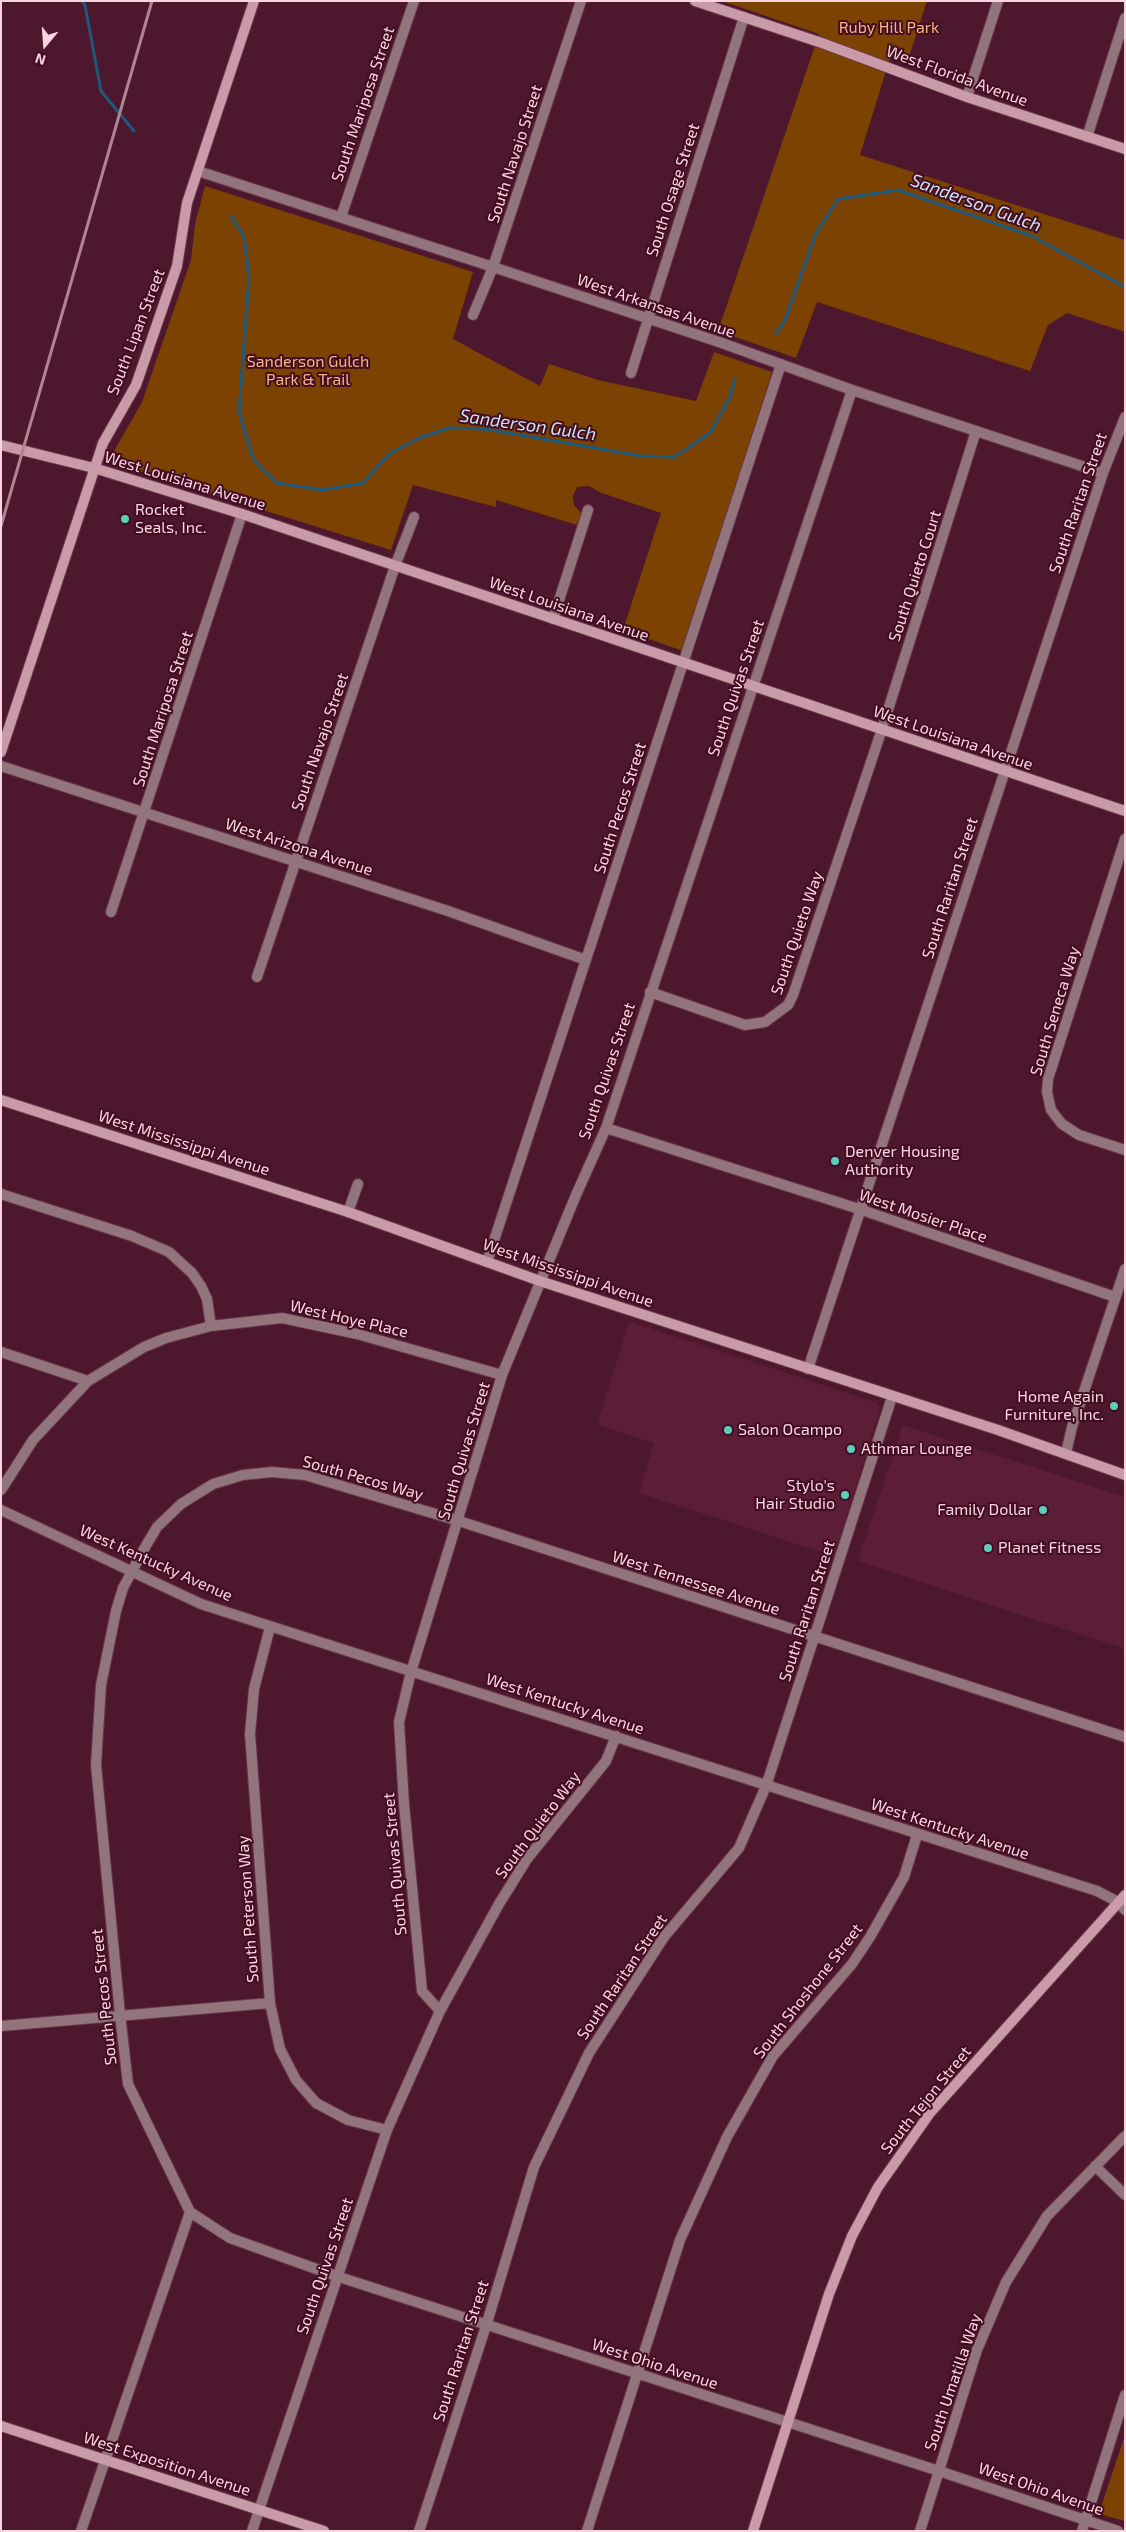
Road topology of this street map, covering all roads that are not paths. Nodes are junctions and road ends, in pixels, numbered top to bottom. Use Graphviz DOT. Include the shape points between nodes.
graph roads {
  1 [pos="254,1"];
  2 [pos="414,1"];
  3 [pos="581,1"];
  4 [pos="695,1"];
  5 [pos="998,1"];
  6 [pos="744,17"];
  7 [pos="1125,18"];
  8 [pos="967,97"];
  9 [pos="1087,136"];
  10 [pos="1125,149"];
  11 [pos="198,171"];
  12 [pos="341,217"];
  13 [pos="493,267"];
  14 [pos="473,315"];
  15 [pos="648,319"];
  16 [pos="781,364"];
  17 [pos="630,373"];
  18 [pos="852,390"];
  19 [pos="1125,418"];
  20 [pos="976,431"];
  21 [pos="1,445"];
  22 [pos="94,468"];
  23 [pos="1103,473"];
  24 [pos="588,510"];
  25 [pos="242,514"];
  26 [pos="414,517"];
  27 [pos="395,566"];
  28 [pos="553,619"];
  29 [pos="684,663"];
  30 [pos="752,685"];
  31 [pos="882,729"];
  32 [pos="1,752"];
  33 [pos="1,766"];
  34 [pos="1004,771"];
  35 [pos="1125,810"];
  36 [pos="145,812"];
  37 [pos="1125,839"];
  38 [pos="295,861"];
  39 [pos="112,912"];
  40 [pos="586,960"];
  41 [pos="257,977"];
  42 [pos="650,992"];
  43 [pos="1,1100"];
  44 [pos="606,1128"];
  45 [pos="1125,1150"];
  46 [pos="358,1184"];
  47 [pos="1,1194"];
  48 [pos="862,1210"];
  49 [pos="348,1212"];
  50 [pos="487,1262"];
  51 [pos="1125,1269"];
  52 [pos="540,1281"];
  53 [pos="1115,1297"];
  54 [pos="211,1326"];
  55 [pos="1,1352"];
  56 [pos="808,1369"];
  57 [pos="502,1375"];
  58 [pos="88,1381"];
  59 [pos="892,1397"];
  60 [pos="1066,1454"];
  61 [pos="1125,1475"];
  62 [pos="228,1479"];
  63 [pos="1,1490"];
  64 [pos="1,1510"];
  65 [pos="458,1521"];
  66 [pos="132,1570"];
  67 [pos="270,1626"];
  68 [pos="814,1637"];
  69 [pos="411,1672"];
  70 [pos="616,1736"];
  71 [pos="1125,1737"];
  72 [pos="766,1786"];
  73 [pos="917,1835"];
  74 [pos="1122,1902"];
  75 [pos="270,2003"];
  76 [pos="440,2011"];
  77 [pos="120,2014"];
  78 [pos="1,2026"];
  79 [pos="387,2130"];
  80 [pos="1125,2136"];
  81 [pos="1095,2166"];
  82 [pos="1125,2196"];
  83 [pos="190,2212"];
  84 [pos="336,2276"];
  85 [pos="486,2326"];
  86 [pos="638,2374"];
  87 [pos="1125,2395"];
  88 [pos="787,2422"];
  89 [pos="1,2426"];
  90 [pos="104,2460"];
  91 [pos="939,2470"];
  92 [pos="259,2510"];
  93 [pos="1085,2519"];
  94 [pos="81,2531"];
  95 [pos="252,2531"];
  96 [pos="324,2531"];
  97 [pos="420,2531"];
  98 [pos="587,2531"];
  99 [pos="753,2531"];
  100 [pos="920,2531"];
  101 [pos="1082,2531"];
  102 [pos="1118,2531"];
  1 -- 11 [label="street, South Lipan Street"];
  2 -- 12 [label="street, South Mariposa Street"];
  3 -- 13 [label="street, South Navajo Street"];
  4 -- 6 [label="street, West Florida Avenue"];
  5 -- 8 [label="street"];
  6 -- 8 [label="street, West Florida Avenue"];
  6 -- 15 [label="street, South Osage Street"];
  7 -- 9 [label="street"];
  8 -- 9 [label="street, West Florida Avenue"];
  9 -- 10 [label="street, West Florida Avenue"];
  11 -- 12 [label="street, West Arkansas Avenue"];
  11 -- 22 [label="street, South Lipan Street" via="188,203 177,266 139,376 102,443"];
  12 -- 13 [label="street, West Arkansas Avenue"];
  13 -- 14 [label="street, South Navajo Street"];
  13 -- 15 [label="street, West Arkansas Avenue"];
  15 -- 16 [label="street, West Arkansas Avenue"];
  15 -- 17 [label="street, South Osage Street"];
  16 -- 18 [label="street, West Arkansas Avenue"];
  16 -- 29 [label="street, South Pecos Street"];
  18 -- 20 [label="street, West Arkansas Avenue"];
  18 -- 30 [label="street, South Quivas Street"];
  19 -- 23 [label="street, South Raritan Street"];
  20 -- 23 [label="street, West Arkansas Avenue"];
  20 -- 31 [label="street, South Quieto Court"];
  21 -- 22 [label="street, West Louisiana Avenue"];
  22 -- 25 [label="street, West Louisiana Avenue"];
  22 -- 32 [label="street, South Lipan Street"];
  23 -- 34 [label="street, South Raritan Street"];
  24 -- 28 [label="street"];
  25 -- 27 [label="street, West Louisiana Avenue"];
  25 -- 36 [label="street, South Mariposa Street"];
  26 -- 27 [label="street, South Navajo Street"];
  27 -- 28 [label="street, West Louisiana Avenue"];
  27 -- 38 [label="street, South Navajo Street"];
  28 -- 29 [label="street, West Louisiana Avenue"];
  29 -- 30 [label="street, West Louisiana Avenue"];
  29 -- 40 [label="street, South Pecos Street"];
  30 -- 31 [label="street, West Louisiana Avenue"];
  30 -- 42 [label="street, South Quivas Street"];
  31 -- 34 [label="street, West Louisiana Avenue"];
  31 -- 42 [label="street, South Quieto Way" via="788,1005 765,1022 745,1024"];
  33 -- 36 [label="street, West Arizona Avenue"];
  34 -- 35 [label="street, West Louisiana Avenue"];
  34 -- 48 [label="street, South Raritan Street"];
  36 -- 38 [label="street, West Arizona Avenue"];
  36 -- 39 [label="street, South Mariposa Street"];
  37 -- 45 [label="street, South Seneca Way" via="1048,1079 1047,1092 1051,1110 1062,1124 1079,1135"];
  38 -- 40 [label="street, West Arizona Avenue"];
  38 -- 41 [label="street, South Navajo Street"];
  40 -- 50 [label="street, South Pecos Street"];
  42 -- 44 [label="street, South Quivas Street"];
  43 -- 49 [label="street, West Mississippi Avenue"];
  44 -- 48 [label="street, West Mosier Place"];
  44 -- 52 [label="street, South Quivas Street"];
  46 -- 49 [label="street"];
  47 -- 54 [label="street" via="132,1236 169,1252 201,1286"];
  48 -- 53 [label="street, West Mosier Place"];
  48 -- 56 [label="street, South Raritan Street"];
  49 -- 50 [label="street, West Mississippi Avenue"];
  50 -- 52 [label="street, West Mississippi Avenue"];
  51 -- 53 [label="street"];
  52 -- 56 [label="street, West Mississippi Avenue"];
  52 -- 57 [label="street, South Quivas Street"];
  53 -- 60 [label="street" via="1072,1426"];
  54 -- 57 [label="street, West Hoye Place" via="282,1318 357,1334"];
  54 -- 58 [label="street" via="144,1347"];
  55 -- 58 [label="street"];
  56 -- 59 [label="street, West Mississippi Avenue"];
  57 -- 65 [label="street, South Quivas Street"];
  58 -- 63 [label="street" via="33,1440"];
  59 -- 60 [label="street, West Mississippi Avenue"];
  59 -- 68 [label="street, South Raritan Street"];
  60 -- 61 [label="street, West Mississippi Avenue"];
  62 -- 65 [label="street, South Pecos Way" via="272,1472 306,1475"];
  62 -- 66 [label="street, South Pecos Street" via="201,1491 168,1515"];
  64 -- 66 [label="street, West Kentucky Avenue"];
  65 -- 68 [label="street, West Tennessee Avenue"];
  65 -- 69 [label="street, South Quivas Street"];
  66 -- 67 [label="street, West Kentucky Avenue" via="201,1604"];
  66 -- 77 [label="street, South Pecos Street" via="116,1611 105,1658 96,1765"];
  67 -- 69 [label="street, West Kentucky Avenue"];
  67 -- 75 [label="street, South Peterson Way" via="254,1689 250,1734"];
  68 -- 71 [label="street, West Tennessee Avenue"];
  68 -- 72 [label="street, South Raritan Street"];
  69 -- 70 [label="street, West Kentucky Avenue"];
  69 -- 76 [label="street, South Quivas Street" via="399,1722 404,1804 422,1991"];
  70 -- 72 [label="street, West Kentucky Avenue"];
  70 -- 76 [label="street, South Quieto Way" via="606,1761 527,1859"];
  72 -- 73 [label="street, West Kentucky Avenue"];
  72 -- 85 [label="street, South Raritan Street" via="738,1848 664,1937 589,2054 534,2167"];
  73 -- 74 [label="street, West Kentucky Avenue" via="1097,1891"];
  73 -- 86 [label="street, South Shoshone Street" via="904,1877 870,1938 852,1964 773,2056 727,2137 680,2240"];
  74 -- 88 [label="street, South Tejon Street" via="930,2113 882,2181 846,2251 829,2294"];
  75 -- 77 [label="street"];
  75 -- 79 [label="street, South Peterson Way" via="280,2049 306,2093 335,2114"];
  76 -- 79 [label="street, South Quivas Street"];
  77 -- 78 [label="street"];
  77 -- 83 [label="street, South Pecos Street" via="128,2084"];
  79 -- 84 [label="street, South Quivas Street"];
  80 -- 81 [label="street, South Umatilla Way"];
  81 -- 82 [label="street"];
  81 -- 91 [label="street, South Umatilla Way" via="1047,2216 1006,2282 977,2350"];
  83 -- 84 [label="street, West Ohio Avenue" via="230,2238"];
  83 -- 90 [label="street"];
  84 -- 85 [label="street, West Ohio Avenue"];
  84 -- 92 [label="street, South Quivas Street"];
  85 -- 86 [label="street, West Ohio Avenue"];
  85 -- 97 [label="street, South Raritan Street"];
  86 -- 88 [label="street, West Ohio Avenue"];
  86 -- 98 [label="street, South Shoshone Street"];
  87 -- 93 [label="street"];
  88 -- 91 [label="street, West Ohio Avenue"];
  88 -- 99 [label="street, South Tejon Street"];
  89 -- 90 [label="street, West Exposition Avenue"];
  90 -- 92 [label="street, West Exposition Avenue"];
  90 -- 94 [label="street"];
  91 -- 93 [label="street, West Ohio Avenue"];
  91 -- 100 [label="street, South Umatilla Way"];
  92 -- 95 [label="street, South Quivas Street"];
  92 -- 96 [label="street, West Exposition Avenue"];
  93 -- 101 [label="street"];
  93 -- 102 [label="street, West Ohio Avenue"];
}
